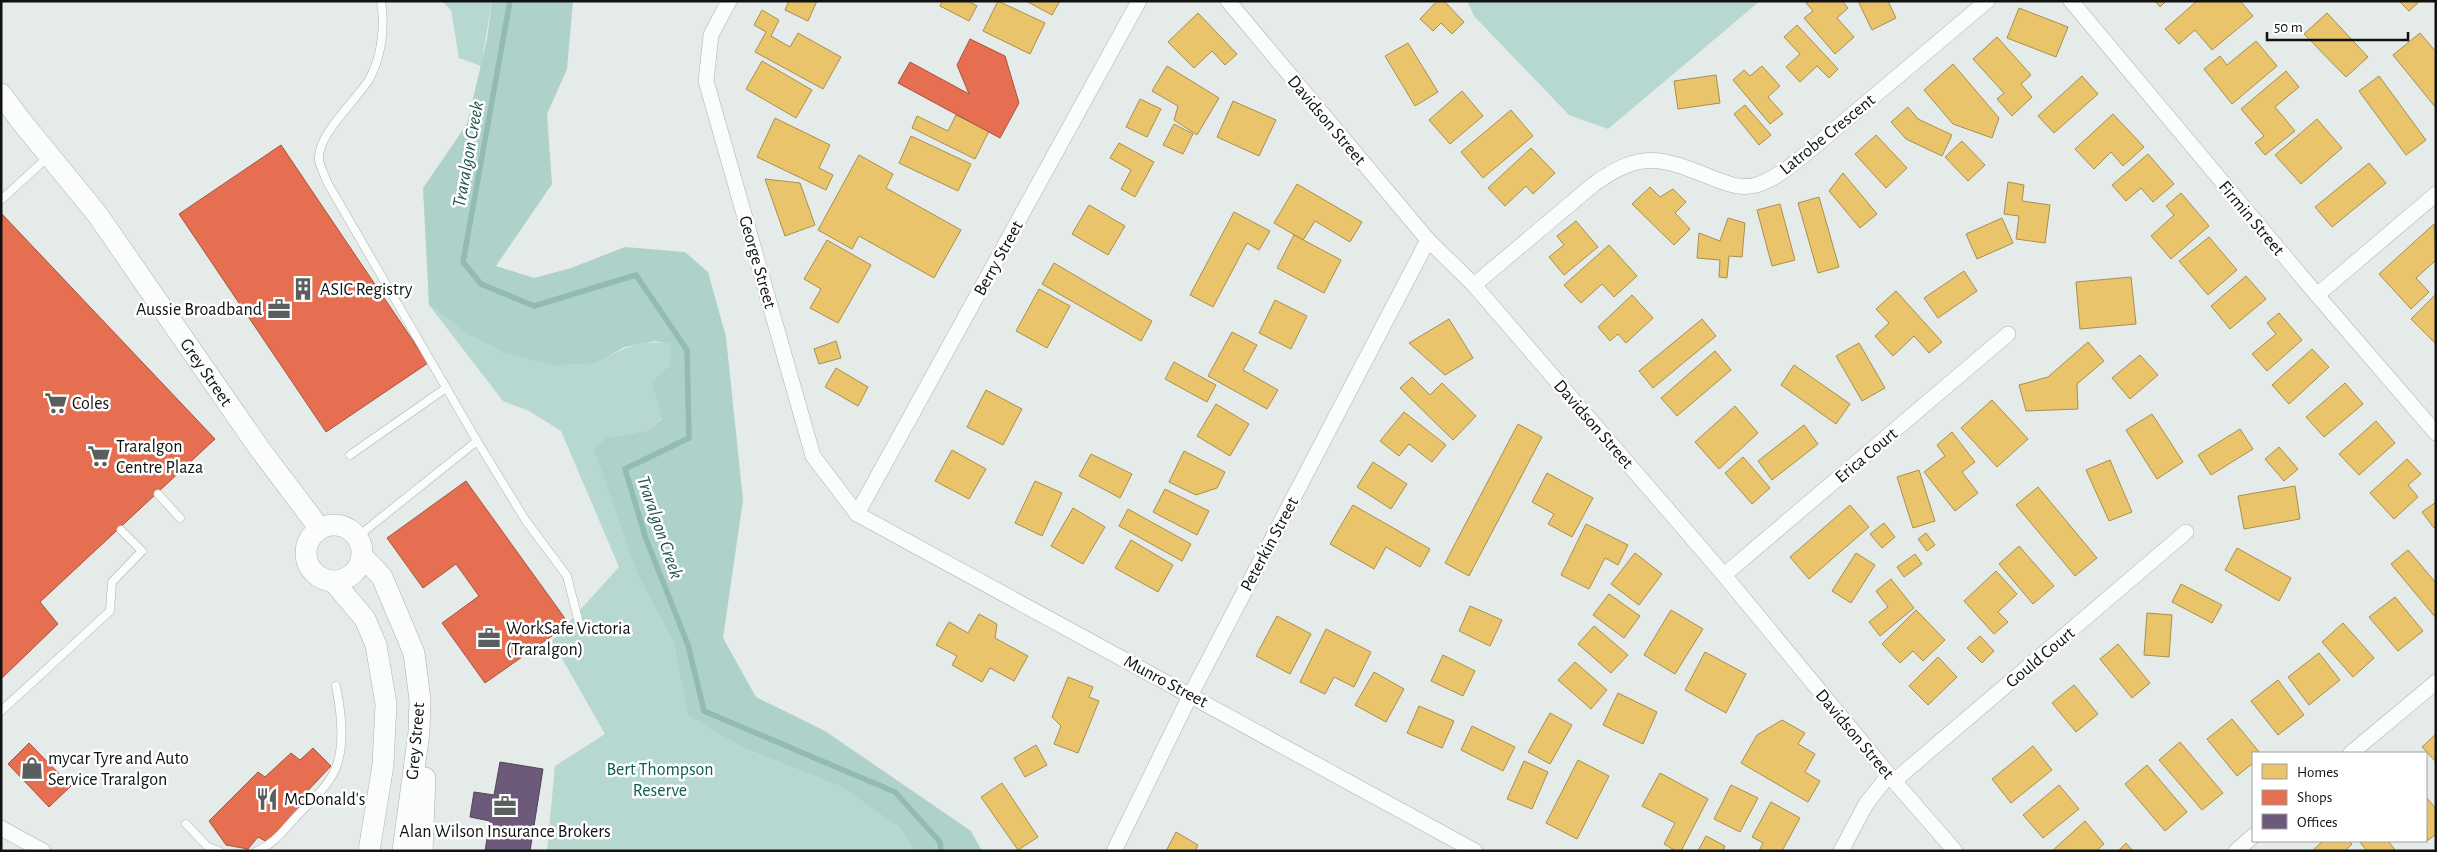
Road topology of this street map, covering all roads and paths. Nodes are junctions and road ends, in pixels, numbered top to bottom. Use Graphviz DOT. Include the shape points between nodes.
graph roads {
  1 [pos="381,1"];
  2 [pos="729,1"];
  3 [pos="1138,1"];
  4 [pos="1228,1"];
  5 [pos="1987,1"];
  6 [pos="2071,1"];
  7 [pos="1,94"];
  8 [pos="1,105"];
  9 [pos="20,121"];
  10 [pos="50,155"];
  11 [pos="2436,194"];
  12 [pos="1,200"];
  13 [pos="1428,240"];
  14 [pos="1474,285"];
  15 [pos="2317,295"];
  16 [pos="2008,334"];
  17 [pos="446,388"];
  18 [pos="2436,433"];
  19 [pos="476,441"];
  20 [pos="350,455"];
  21 [pos="158,494"];
  22 [pos="857,514"];
  23 [pos="180,518"];
  24 [pos="320,529"];
  25 [pos="121,530"];
  26 [pos="2186,532"];
  27 [pos="359,547"];
  28 [pos="1724,575"];
  29 [pos="333,581"];
  30 [pos="579,623"];
  31 [pos="2436,682"];
  32 [pos="336,686"];
  33 [pos="1190,694"];
  34 [pos="420,700"];
  35 [pos="386,704"];
  36 [pos="1,711"];
  37 [pos="420,732"];
  38 [pos="2353,752"];
  39 [pos="1892,778"];
  40 [pos="186,824"];
  41 [pos="1,828"];
  42 [pos="2252,837"];
  43 [pos="42,850"];
  44 [pos="220,851"];
  45 [pos="258,851"];
  46 [pos="355,851"];
  47 [pos="369,851"];
  48 [pos="403,851"];
  49 [pos="422,851"];
  50 [pos="1114,851"];
  51 [pos="1475,851"];
  52 [pos="1841,851"];
  53 [pos="1955,851"];
  54 [pos="2236,851"];
  1 -- 17 [label="lane" via="381,48 371,77 326,136 319,160 327,182"];
  2 -- 22 [label="street, George Street" via="711,35 706,80 813,456"];
  3 -- 22 [label="street, Berry Street"];
  4 -- 13 [label="street, Davidson Street"];
  5 -- 14 [label="street, Latrobe Crescent" via="1802,157 1771,179 1754,185 1733,186 1655,158 1634,162 1613,170 1594,184"];
  6 -- 15 [label="street, Firmin Street"];
  7 -- 9 [label="main road, Grey Street"];
  8 -- 9 [label="main road, Grey Street"];
  9 -- 10 [label="main road, Grey Street"];
  10 -- 12 [label="lane"];
  10 -- 24 [label="main road, Grey Street" via="97,214 259,448"];
  11 -- 15 [label="street"];
  13 -- 14 [label="street, Davidson Street"];
  13 -- 33 [label="street, Peterkin Street"];
  14 -- 28 [label="street, Davidson Street"];
  15 -- 18 [label="street, Firmin Street"];
  16 -- 28 [label="street, Erica Court"];
  17 -- 19 [label="lane"];
  17 -- 20 [label="lane"];
  19 -- 27 [label="lane"];
  19 -- 30 [label="lane" via="526,521 567,576"];
  21 -- 23 [label="lane"];
  22 -- 33 [label="street, Munro Street"];
  24 -- 27 [label="main road" via="342,526"];
  24 -- 29 [label="main road" via="310,538 306,551 308,562 320,577"];
  25 -- 36 [label="lane" via="142,551 112,582 110,611"];
  26 -- 39 [label="street, Gould Court"];
  27 -- 29 [label="main road" via="355,572 347,578"];
  27 -- 34 [label="main road, Grey Street" via="382,577 414,652"];
  28 -- 39 [label="street, Davidson Street"];
  29 -- 35 [label="main road, Grey Street" via="365,619 376,645"];
  31 -- 38 [label="street"];
  32 -- 45 [label="lane" via="341,710 340,746 335,770 269,846"];
  33 -- 50 [label="street, Peterkin Street"];
  33 -- 51 [label="street, Munro Street"];
  34 -- 35 [label="main road"];
  34 -- 37 [label="main road, Grey Street"];
  35 -- 46 [label="main road" via="374,753 363,836"];
  35 -- 47 [label="main road, Grey Street" via="383,765"];
  37 -- 48 [label="main road, Grey Street"];
  37 -- 49 [label="main road" via="427,743"];
  39 -- 52 [label="street, Gould Court" via="1866,804"];
  39 -- 53 [label="street, Davidson Street"];
  40 -- 44 [label="lane" via="208,847"];
  41 -- 43 [label="street"];
  42 -- 54 [label="street"];
}
